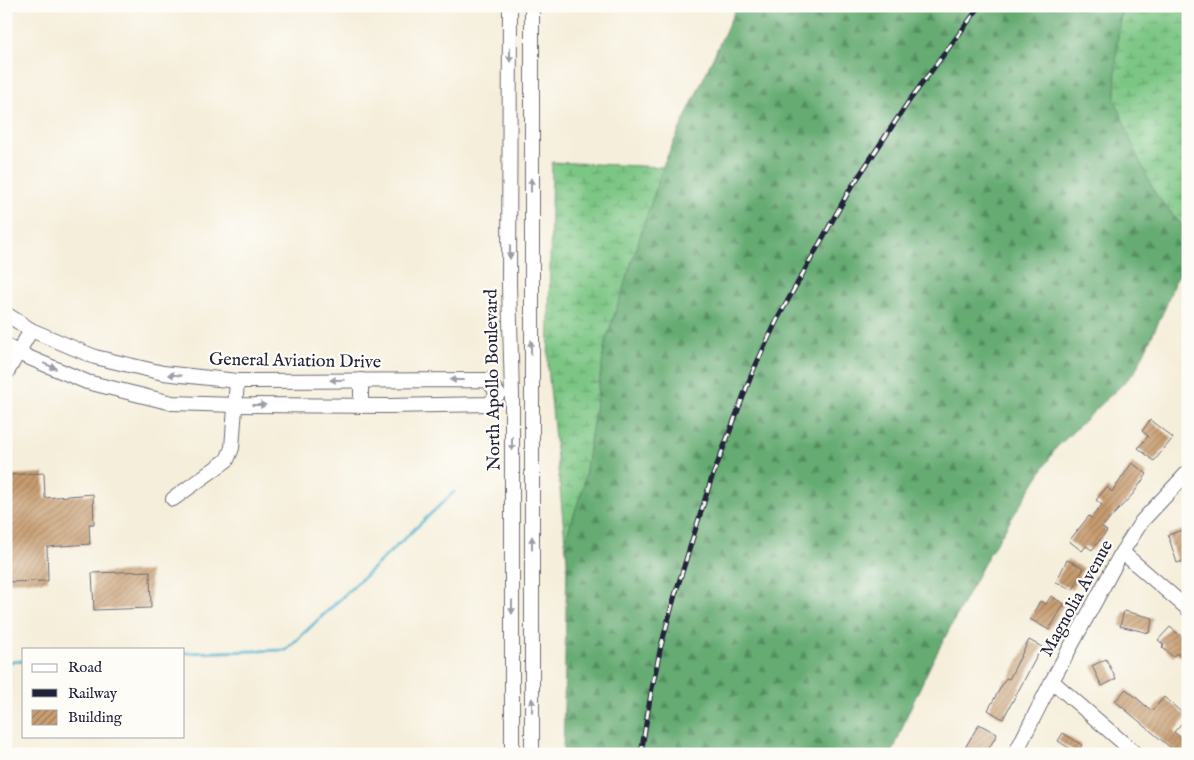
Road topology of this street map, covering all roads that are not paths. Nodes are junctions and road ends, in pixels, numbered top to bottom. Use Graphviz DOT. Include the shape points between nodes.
graph roads {
  1 [pos="510,6"];
  2 [pos="532,6"];
  3 [pos="6,314"];
  4 [pos="31,330"];
  5 [pos="12,349"];
  6 [pos="6,374"];
  7 [pos="361,380"];
  8 [pos="237,381"];
  9 [pos="498,394"];
  10 [pos="512,395"];
  11 [pos="531,396"];
  12 [pos="236,405"];
  13 [pos="361,406"];
  14 [pos="1188,472"];
  15 [pos="173,499"];
  16 [pos="1122,552"];
  17 [pos="1188,609"];
  18 [pos="1052,681"];
  19 [pos="512,754"];
  20 [pos="532,754"];
  21 [pos="1015,754"];
  22 [pos="1136,754"];
  1 -- 10 [label="street, North Apollo Boulevard, one-way"];
  11 -- 2 [label="street, one-way"];
  3 -- 4 [label="street, General Aviation Drive"];
  4 -- 5 [label="street"];
  8 -- 4 [label="street, General Aviation Drive, one-way" via="163,373 95,357"];
  5 -- 6 [label="street"];
  5 -- 12 [label="street, one-way" via="87,382 172,403"];
  7 -- 8 [label="street, General Aviation Drive, one-way"];
  9 -- 7 [label="street, General Aviation Drive, one-way" via="488,380"];
  7 -- 13 [label="street"];
  8 -- 12 [label="street"];
  9 -- 10 [label="street"];
  9 -- 13 [label="street" via="488,404"];
  10 -- 11 [label="street"];
  10 -- 19 [label="street, North Apollo Boulevard, one-way"];
  20 -- 11 [label="street, one-way"];
  12 -- 13 [label="street, one-way"];
  12 -- 15 [label="street" via="232,448 227,460"];
  14 -- 16 [label="street, Magnolia Avenue" via="1142,521"];
  16 -- 17 [label="street"];
  16 -- 18 [label="street, Magnolia Avenue"];
  18 -- 21 [label="street, Magnolia Avenue"];
  18 -- 22 [label="street"];
}
